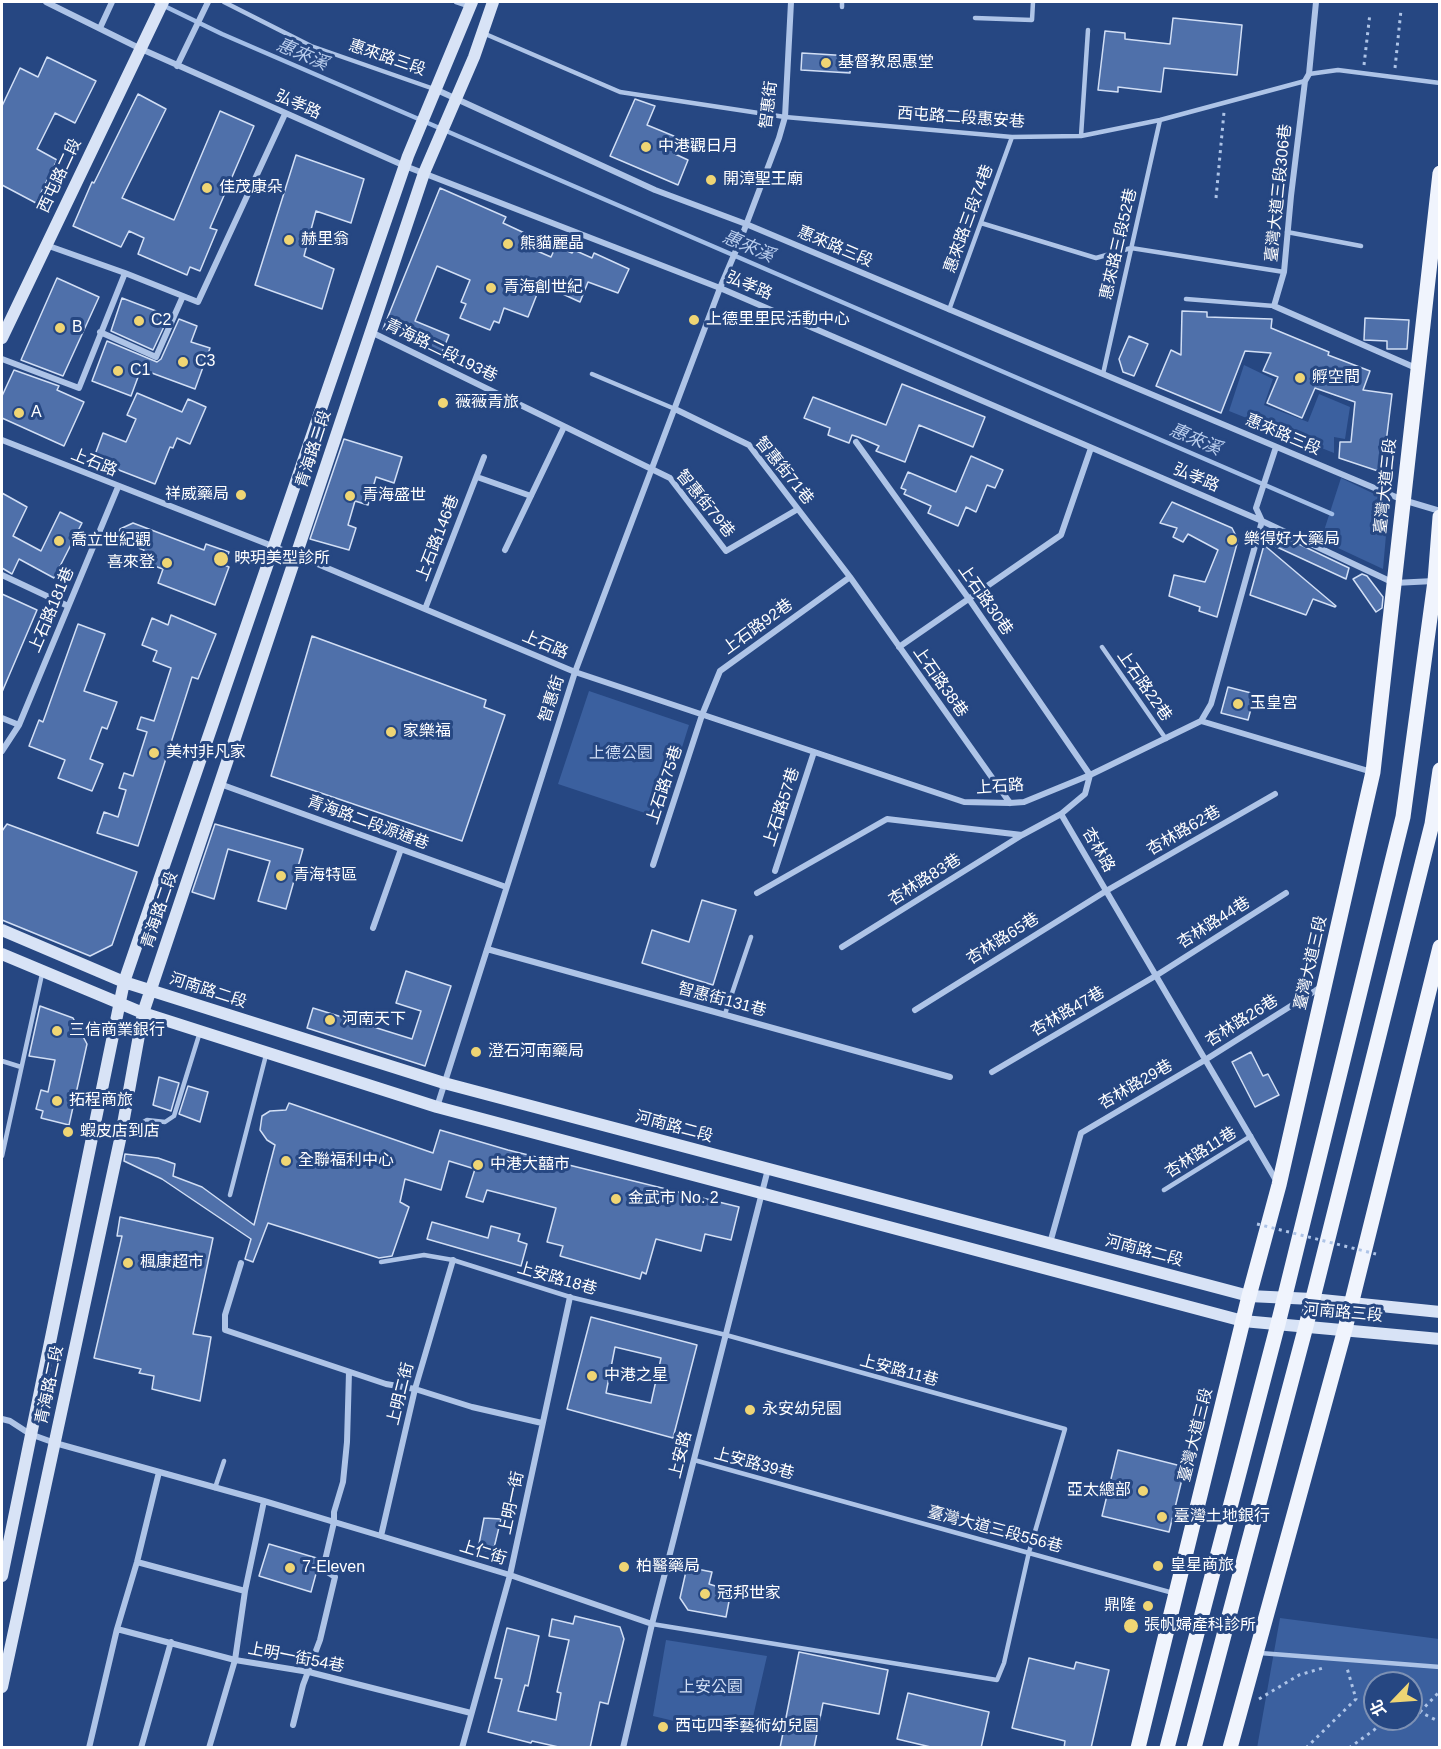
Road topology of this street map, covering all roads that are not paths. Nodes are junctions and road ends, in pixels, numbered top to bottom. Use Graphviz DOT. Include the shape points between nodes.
graph roads {
  1 [pos="46,2"];
  2 [pos="112,2"];
  3 [pos="162,2"];
  4 [pos="208,2"];
  5 [pos="224,2"];
  6 [pos="456,2"];
  7 [pos="493,2"];
  8 [pos="790,2"];
  9 [pos="1033,2"];
  10 [pos="1317,2"];
  11 [pos="472,4"];
  12 [pos="975,18"];
  13 [pos="100,28"];
  14 [pos="1088,30"];
  15 [pos="483,33"];
  16 [pos="139,48"];
  17 [pos="177,66"];
  18 [pos="1309,74"];
  19 [pos="1305,81"];
  20 [pos="1440,82"];
  21 [pos="437,90"];
  22 [pos="456,100"];
  23 [pos="285,114"];
  24 [pos="785,117"];
  25 [pos="1160,120"];
  26 [pos="1081,136"];
  27 [pos="1012,137"];
  28 [pos="406,161"];
  29 [pos="425,168"];
  30 [pos="1440,173"];
  31 [pos="981,223"];
  32 [pos="746,224"];
  33 [pos="1287,232"];
  34 [pos="46,245"];
  35 [pos="1361,246"];
  36 [pos="1131,248"];
  37 [pos="1284,272"];
  38 [pos="125,273"];
  39 [pos="720,288"];
  40 [pos="183,296"];
  41 [pos="1186,299"];
  42 [pos="1274,306"];
  43 [pos="949,310"];
  44 [pos="100,332"];
  45 [pos="371,332"];
  46 [pos="2,338"];
  47 [pos="2,359"];
  48 [pos="1416,368"];
  49 [pos="592,374"];
  50 [pos="1103,374"];
  51 [pos="675,409"];
  52 [pos="564,426"];
  53 [pos="2,440"];
  54 [pos="856,442"];
  55 [pos="1276,447"];
  56 [pos="1091,448"];
  57 [pos="484,457"];
  58 [pos="652,470"];
  59 [pos="477,477"];
  60 [pos="118,487"];
  61 [pos="531,496"];
  62 [pos="1403,500"];
  63 [pos="798,509"];
  64 [pos="1440,511"];
  65 [pos="1440,517"];
  66 [pos="1262,521"];
  67 [pos="274,547"];
  68 [pos="505,550"];
  69 [pos="296,555"];
  70 [pos="2,575"];
  71 [pos="850,577"];
  72 [pos="1437,578"];
  73 [pos="1394,583"];
  74 [pos="969,599"];
  75 [pos="68,606"];
  76 [pos="425,609"];
  77 [pos="899,647"];
  78 [pos="1102,647"];
  79 [pos="575,672"];
  80 [pos="702,715"];
  81 [pos="2,718"];
  82 [pos="1201,721"];
  83 [pos="19,725"];
  84 [pos="1166,739"];
  85 [pos="2,751"];
  86 [pos="814,752"];
  87 [pos="1440,770"];
  88 [pos="1373,772"];
  89 [pos="1090,775"];
  90 [pos="220,784"];
  91 [pos="1275,794"];
  92 [pos="1010,803"];
  93 [pos="1061,814"];
  94 [pos="1022,836"];
  95 [pos="401,849"];
  96 [pos="653,865"];
  97 [pos="775,871"];
  98 [pos="506,887"];
  99 [pos="1106,891"];
  100 [pos="757,893"];
  101 [pos="1286,893"];
  102 [pos="374,928"];
  103 [pos="2,930"];
  104 [pos="751,937"];
  105 [pos="1440,946"];
  106 [pos="843,947"];
  107 [pos="487,949"];
  108 [pos="2,954"];
  109 [pos="43,971"];
  110 [pos="1157,975"];
  111 [pos="124,982"];
  112 [pos="1324,985"];
  113 [pos="151,990"];
  114 [pos="119,1004"];
  115 [pos="915,1010"];
  116 [pos="143,1013"];
  117 [pos="724,1014"];
  118 [pos="200,1031"];
  119 [pos="267,1052"];
  120 [pos="1205,1060"];
  121 [pos="2,1061"];
  122 [pos="21,1067"];
  123 [pos="992,1072"];
  124 [pos="950,1077"];
  125 [pos="444,1083"];
  126 [pos="437,1107"];
  127 [pos="121,1135"];
  128 [pos="1251,1136"];
  129 [pos="2,1156"];
  130 [pos="768,1169"];
  131 [pos="1279,1185"];
  132 [pos="1164,1190"];
  133 [pos="762,1193"];
  134 [pos="230,1195"];
  135 [pos="1050,1243"];
  136 [pos="453,1260"];
  137 [pos="381,1262"];
  138 [pos="241,1263"];
  139 [pos="1249,1296"];
  140 [pos="570,1297"];
  141 [pos="1285,1297"];
  142 [pos="1312,1299"];
  143 [pos="1352,1302"];
  144 [pos="1440,1312"];
  145 [pos="1243,1321"];
  146 [pos="1278,1324"];
  147 [pos="1306,1326"];
  148 [pos="1346,1329"];
  149 [pos="726,1335"];
  150 [pos="1440,1339"];
  151 [pos="349,1372"];
  152 [pos="415,1389"];
  153 [pos="2,1419"];
  154 [pos="542,1424"];
  155 [pos="30,1434"];
  156 [pos="55,1443"];
  157 [pos="694,1460"];
  158 [pos="224,1461"];
  159 [pos="159,1472"];
  160 [pos="215,1488"];
  161 [pos="807,1491"];
  162 [pos="264,1501"];
  163 [pos="334,1522"];
  164 [pos="381,1536"];
  165 [pos="1029,1552"];
  166 [pos="137,1562"];
  167 [pos="510,1575"];
  168 [pos="2,1576"];
  169 [pos="245,1592"];
  170 [pos="1176,1594"];
  171 [pos="652,1624"];
  172 [pos="117,1629"];
  173 [pos="171,1642"];
  174 [pos="1257,1653"];
  175 [pos="235,1660"];
  176 [pos="1440,1667"];
  177 [pos="309,1672"];
  178 [pos="2,1687"];
  179 [pos="471,1713"];
  180 [pos="293,1725"];
  181 [pos="89,1748"];
  182 [pos="141,1748"];
  183 [pos="209,1748"];
  184 [pos="462,1748"];
  185 [pos="623,1748"];
  186 [pos="1138,1748"];
  187 [pos="1167,1748"];
  188 [pos="1194,1748"];
  189 [pos="1230,1748"];
  1 -- 13 [label="street, 弘孝路"];
  2 -- 13 [label="street"];
  3 -- 16 [label="main road, 西屯路二段"];
  4 -- 17 [label="street"];
  5 -- 21 [label="lane, 惠來路三段" via="311,46"];
  6 -- 11 [label="lane"];
  7 -- 15 [label="main road"];
  8 -- 24 [label="street, 智惠街"];
  9 -- 12 [label="lane" via="1032,20"];
  10 -- 18 [label="street"];
  11 -- 21 [label="main road"];
  13 -- 16 [label="street, 弘孝路"];
  14 -- 26 [label="lane"];
  15 -- 22 [label="main road"];
  15 -- 24 [label="lane, 西屯路二段惠安巷" via="620,92"];
  16 -- 17 [label="street, 弘孝路"];
  16 -- 34 [label="main road, 西屯路二段"];
  17 -- 23 [label="street, 弘孝路"];
  18 -- 19 [label="street"];
  18 -- 20 [label="lane" via="1338,70"];
  19 -- 25 [label="lane, 西屯路二段惠安巷"];
  19 -- 33 [label="street, 臺灣大道三段306巷"];
  21 -- 22 [label="street, 惠來路三段"];
  21 -- 28 [label="main road, 青海路二段"];
  22 -- 29 [label="main road, 青海路二段"];
  22 -- 32 [label="street, 惠來路三段" via="655,190"];
  23 -- 28 [label="street, 弘孝路"];
  23 -- 40 [label="street" via="198,302"];
  24 -- 27 [label="lane, 西屯路二段惠安巷"];
  24 -- 32 [label="street, 智惠街"];
  25 -- 26 [label="lane, 西屯路二段惠安巷"];
  25 -- 36 [label="lane, 惠來路三段52巷"];
  26 -- 27 [label="lane, 西屯路二段惠安巷"];
  27 -- 31 [label="lane, 惠來路三段74巷"];
  28 -- 29 [label="street, 弘孝路"];
  28 -- 67 [label="main road, 青海路二段"];
  29 -- 39 [label="street, 弘孝路"];
  29 -- 45 [label="main road, 青海路二段"];
  30 -- 48 [label="main road, 臺灣大道三段"];
  31 -- 36 [label="lane" via="1096,258"];
  31 -- 43 [label="lane, 惠來路三段74巷"];
  32 -- 39 [label="street, 智惠街"];
  32 -- 43 [label="street, 惠來路三段"];
  33 -- 35 [label="lane"];
  33 -- 37 [label="street, 臺灣大道三段306巷"];
  34 -- 38 [label="street"];
  34 -- 46 [label="main road, 西屯路二段"];
  36 -- 37 [label="lane"];
  36 -- 50 [label="lane, 惠來路三段52巷"];
  37 -- 42 [label="street, 臺灣大道三段306巷"];
  38 -- 40 [label="street"];
  38 -- 44 [label="street"];
  39 -- 51 [label="street, 智惠街"];
  39 -- 56 [label="street, 弘孝路"];
  40 -- 44 [label="street" via="156,357"];
  41 -- 42 [label="lane"];
  42 -- 48 [label="street"];
  43 -- 50 [label="street, 惠來路三段"];
  44 -- 47 [label="street" via="79,388"];
  45 -- 52 [label="street, 青海路二段193巷"];
  45 -- 69 [label="main road, 青海路二段"];
  48 -- 62 [label="main road, 臺灣大道三段"];
  49 -- 51 [label="lane"];
  50 -- 55 [label="street, 惠來路三段"];
  51 -- 58 [label="street, 智惠街"];
  51 -- 63 [label="street, 智惠街71巷" via="749,445"];
  52 -- 58 [label="street, 青海路二段193巷"];
  52 -- 61 [label="street"];
  53 -- 60 [label="street, 上石路"];
  54 -- 74 [label="street, 上石路30巷"];
  55 -- 62 [label="street, 惠來路三段"];
  55 -- 66 [label="street" via="1257,508"];
  56 -- 66 [label="street, 弘孝路"];
  56 -- 74 [label="street" via="1061,535"];
  57 -- 59 [label="street, 上石路146巷"];
  58 -- 63 [label="street, 智惠街79巷" via="670,478 726,551"];
  58 -- 79 [label="street, 智惠街"];
  59 -- 61 [label="street"];
  59 -- 76 [label="street, 上石路146巷"];
  60 -- 67 [label="street, 上石路"];
  60 -- 75 [label="street, 上石路181巷"];
  61 -- 68 [label="street"];
  62 -- 64 [label="street, 惠來路三段"];
  62 -- 73 [label="main road, 臺灣大道三段"];
  63 -- 71 [label="street, 智惠街71巷"];
  65 -- 72 [label="main road"];
  66 -- 73 [label="street, 弘孝路"];
  66 -- 82 [label="street" via="1211,704"];
  67 -- 69 [label="street, 上石路"];
  67 -- 111 [label="main road, 青海路二段"];
  69 -- 76 [label="street, 上石路"];
  69 -- 90 [label="main road, 青海路二段"];
  70 -- 75 [label="street"];
  71 -- 77 [label="street, 上石路38巷"];
  71 -- 80 [label="street, 上石路92巷" via="720,671"];
  72 -- 73 [label="street, 弘孝路"];
  72 -- 141 [label="main road" via="1403,817"];
  73 -- 88 [label="main road, 臺灣大道三段"];
  74 -- 77 [label="street"];
  74 -- 89 [label="street, 上石路30巷"];
  75 -- 83 [label="street, 上石路181巷"];
  76 -- 79 [label="street, 上石路"];
  77 -- 92 [label="street, 上石路38巷"];
  78 -- 84 [label="lane, 上石路22巷"];
  79 -- 80 [label="street, 上石路"];
  79 -- 98 [label="street, 智惠街"];
  80 -- 86 [label="street, 上石路"];
  80 -- 96 [label="street, 上石路75巷"];
  81 -- 83 [label="street"];
  82 -- 84 [label="street, 上石路"];
  82 -- 88 [label="street"];
  83 -- 85 [label="street, 上石路181巷"];
  84 -- 89 [label="street, 上石路"];
  86 -- 92 [label="street, 上石路" via="964,802"];
  86 -- 97 [label="street, 上石路57巷"];
  87 -- 142 [label="main road" via="1432,824"];
  88 -- 112 [label="main road, 臺灣大道三段"];
  89 -- 92 [label="street, 上石路" via="1024,802"];
  89 -- 93 [label="street" via="1085,794"];
  90 -- 95 [label="street, 青海路二段源通巷"];
  90 -- 113 [label="main road, 青海路二段"];
  91 -- 99 [label="street, 杏林路62巷"];
  93 -- 94 [label="street"];
  93 -- 99 [label="street, 杏林路"];
  94 -- 100 [label="street" via="886,819"];
  94 -- 106 [label="street, 杏林路83巷"];
  95 -- 98 [label="street, 青海路二段源通巷"];
  95 -- 102 [label="street"];
  98 -- 107 [label="street, 智惠街"];
  99 -- 110 [label="street, 杏林路"];
  99 -- 115 [label="street, 杏林路65巷"];
  101 -- 110 [label="street, 杏林路44巷"];
  103 -- 111 [label="main road, 河南路二段"];
  104 -- 117 [label="lane"];
  105 -- 143 [label="main road"];
  107 -- 117 [label="street, 智惠街131巷"];
  107 -- 125 [label="street, 智惠街"];
  108 -- 109 [label="main road"];
  109 -- 114 [label="main road"];
  109 -- 122 [label="lane"];
  110 -- 120 [label="street, 杏林路"];
  110 -- 123 [label="street, 杏林路47巷"];
  111 -- 113 [label="main road, 河南路二段"];
  111 -- 114 [label="main road, 青海路二段"];
  112 -- 120 [label="street, 杏林路26巷"];
  112 -- 131 [label="main road, 臺灣大道三段"];
  113 -- 116 [label="main road, 青海路二段"];
  113 -- 125 [label="main road, 河南路二段"];
  114 -- 116 [label="main road"];
  114 -- 155 [label="main road, 青海路二段"];
  116 -- 118 [label="main road"];
  116 -- 127 [label="main road, 青海路二段"];
  117 -- 124 [label="street, 智惠街131巷"];
  118 -- 119 [label="main road"];
  118 -- 127 [label="lane" via="174,1116 165,1122 147,1120"];
  119 -- 126 [label="main road"];
  119 -- 134 [label="lane"];
  120 -- 128 [label="street, 杏林路"];
  120 -- 135 [label="street, 杏林路29巷" via="1081,1133"];
  121 -- 122 [label="lane"];
  122 -- 129 [label="lane"];
  125 -- 126 [label="street, 智惠街"];
  125 -- 130 [label="main road, 河南路二段"];
  126 -- 133 [label="main road"];
  127 -- 156 [label="main road, 青海路二段"];
  128 -- 131 [label="street, 杏林路"];
  128 -- 132 [label="lane, 杏林路11巷"];
  130 -- 133 [label="street, 上安路"];
  130 -- 135 [label="main road, 河南路二段"];
  131 -- 139 [label="main road, 臺灣大道三段"];
  133 -- 145 [label="main road"];
  133 -- 149 [label="street, 上安路"];
  135 -- 139 [label="main road, 河南路二段"];
  136 -- 137 [label="lane, 上安路18巷" via="424,1255"];
  136 -- 140 [label="lane, 上安路18巷"];
  136 -- 152 [label="street, 上明二街"];
  138 -- 151 [label="street" via="225,1315 225,1330"];
  139 -- 141 [label="main road, 河南路二段"];
  139 -- 145 [label="main road, 臺灣大道三段"];
  140 -- 149 [label="lane, 上安路18巷"];
  140 -- 154 [label="street, 上明一街"];
  141 -- 142 [label="main road, 河南路二段"];
  141 -- 146 [label="main road"];
  142 -- 143 [label="main road, 河南路二段"];
  142 -- 147 [label="main road"];
  143 -- 144 [label="main road, 河南路三段"];
  143 -- 148 [label="main road"];
  145 -- 146 [label="main road, 河南路三段"];
  145 -- 170 [label="main road, 臺灣大道三段"];
  146 -- 147 [label="main road, 河南路三段"];
  146 -- 187 [label="main road"];
  147 -- 148 [label="main road, 河南路三段"];
  147 -- 188 [label="main road"];
  148 -- 150 [label="main road, 河南路三段"];
  148 -- 174 [label="main road"];
  149 -- 157 [label="street, 上安路"];
  149 -- 165 [label="lane, 上安路11巷" via="1065,1429"];
  151 -- 152 [label="street"];
  151 -- 163 [label="street" via="343,1482"];
  152 -- 154 [label="street"];
  152 -- 164 [label="street, 上明二街"];
  153 -- 155 [label="street, 上仁街"];
  154 -- 167 [label="street, 上明一街"];
  155 -- 156 [label="street, 上仁街"];
  155 -- 168 [label="main road, 青海路二段"];
  156 -- 159 [label="street, 上仁街"];
  156 -- 178 [label="main road, 青海路二段"];
  157 -- 161 [label="lane, 上安路39巷"];
  157 -- 171 [label="street, 上安路"];
  158 -- 160 [label="lane"];
  159 -- 160 [label="street, 上仁街"];
  159 -- 166 [label="street"];
  160 -- 162 [label="street, 上仁街"];
  161 -- 165 [label="lane, 臺灣大道三段556巷"];
  162 -- 163 [label="street, 上仁街"];
  162 -- 169 [label="street"];
  163 -- 164 [label="street, 上仁街"];
  163 -- 177 [label="street" via="323,1569 335,1577"];
  164 -- 167 [label="street, 上仁街"];
  165 -- 170 [label="lane, 臺灣大道三段556巷"];
  165 -- 171 [label="lane, 上仁街" via="997,1680"];
  166 -- 169 [label="street"];
  166 -- 172 [label="street"];
  167 -- 171 [label="street, 上仁街"];
  167 -- 179 [label="street, 上明一街"];
  169 -- 175 [label="street"];
  170 -- 186 [label="main road, 臺灣大道三段"];
  171 -- 185 [label="street, 上安路"];
  172 -- 173 [label="street, 上明一街54巷"];
  172 -- 181 [label="street"];
  173 -- 175 [label="street, 上明一街54巷"];
  173 -- 182 [label="street"];
  174 -- 176 [label="lane"];
  174 -- 189 [label="main road"];
  175 -- 177 [label="street, 上明一街54巷"];
  175 -- 183 [label="street"];
  177 -- 179 [label="street, 上明一街54巷"];
  177 -- 180 [label="street"];
  179 -- 184 [label="street, 上明一街"];
}
